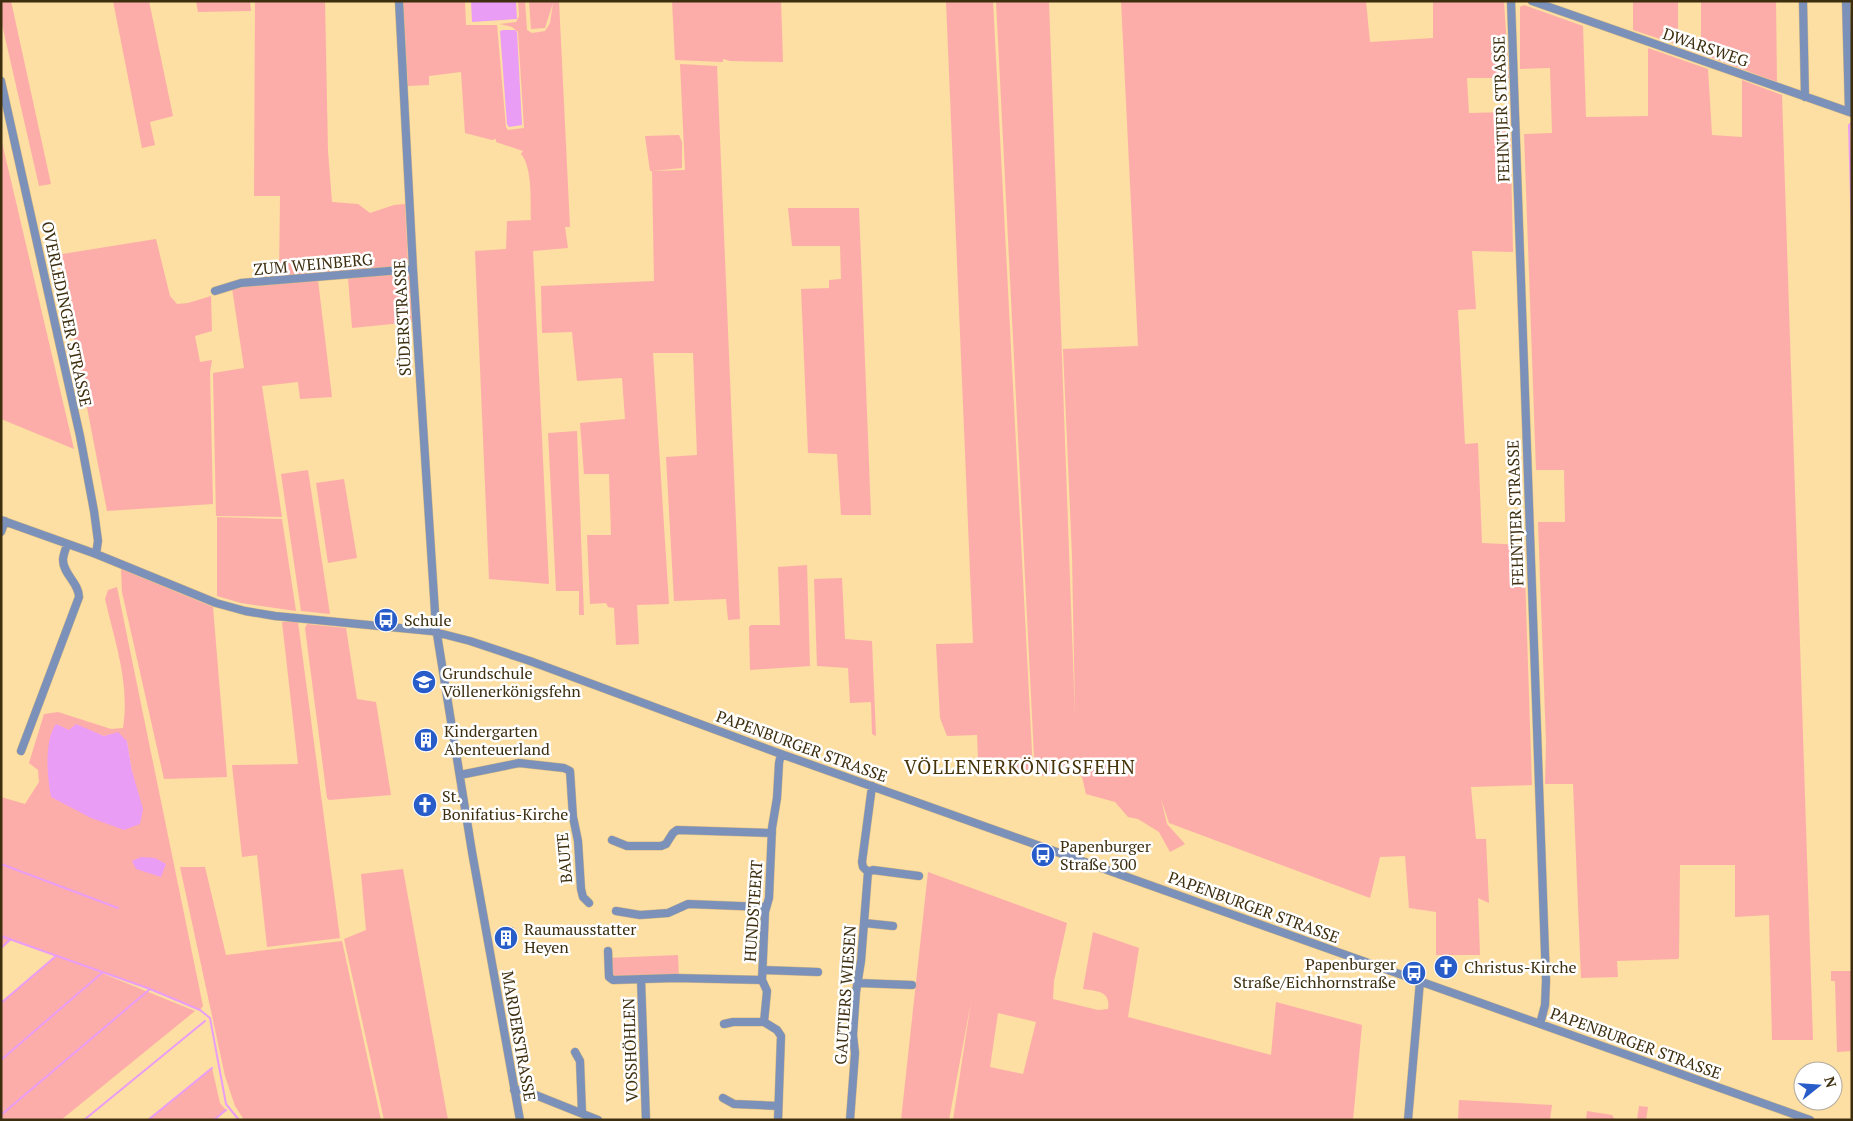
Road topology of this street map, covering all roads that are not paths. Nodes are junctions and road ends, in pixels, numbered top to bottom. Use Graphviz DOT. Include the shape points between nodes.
graph roads {
  1 [pos="399,1"];
  2 [pos="1511,1"];
  3 [pos="1532,1"];
  4 [pos="1803,1"];
  5 [pos="1846,1"];
  6 [pos="1552,5"];
  7 [pos="1,81"];
  8 [pos="1805,96"];
  9 [pos="1851,112"];
  10 [pos="413,269"];
  11 [pos="215,291"];
  12 [pos="3,521"];
  13 [pos="1,532"];
  14 [pos="67,544"];
  15 [pos="96,554"];
  16 [pos="436,632"];
  17 [pos="21,751"];
  18 [pos="781,754"];
  19 [pos="460,775"];
  20 [pos="872,786"];
  21 [pos="772,833"];
  22 [pos="612,840"];
  23 [pos="868,872"];
  24 [pos="919,876"];
  25 [pos="589,903"];
  26 [pos="766,907"];
  27 [pos="616,911"];
  28 [pos="864,923"];
  29 [pos="892,926"];
  30 [pos="608,951"];
  31 [pos="763,970"];
  32 [pos="818,972"];
  33 [pos="641,979"];
  34 [pos="762,980"];
  35 [pos="1420,981"];
  36 [pos="858,983"];
  37 [pos="912,985"];
  38 [pos="764,1022"];
  39 [pos="724,1024"];
  40 [pos="1540,1024"];
  41 [pos="575,1052"];
  42 [pos="514,1090"];
  43 [pos="724,1098"];
  44 [pos="778,1106"];
  45 [pos="582,1113"];
  46 [pos="520,1120"];
  47 [pos="598,1120"];
  48 [pos="646,1120"];
  49 [pos="778,1120"];
  50 [pos="850,1120"];
  51 [pos="1408,1120"];
  52 [pos="1810,1120"];
  1 -- 10 [label="street, SÜDERSTRASSE"];
  2 -- 40 [label="street, FEHNTJER STRASSE" via="1546,981"];
  3 -- 6 [label="street, DWARSWEG"];
  4 -- 8 [label="street"];
  5 -- 9 [label="street"];
  6 -- 8 [label="street, DWARSWEG"];
  7 -- 15 [label="street, OVERLEDINGER STRASSE" via="80,436 94,511 98,541"];
  8 -- 9 [label="street, DWARSWEG"];
  10 -- 11 [label="street, ZUM WEINBERG" via="241,283"];
  10 -- 16 [label="street, SÜDERSTRASSE"];
  12 -- 13 [label="street"];
  12 -- 14 [label="street, PAPENBURGER STRASSE"];
  14 -- 15 [label="street, PAPENBURGER STRASSE"];
  14 -- 17 [label="street" via="63,564 79,590 79,598"];
  15 -- 16 [label="street, PAPENBURGER STRASSE" via="216,603 245,611"];
  16 -- 18 [label="street, PAPENBURGER STRASSE" via="530,661"];
  16 -- 19 [label="street, MARDERSTRASSE"];
  18 -- 20 [label="street, PAPENBURGER STRASSE"];
  18 -- 21 [label="street, HUNDSTEERT"];
  19 -- 25 [label="street, BAUTE" via="520,763 570,771 580,889"];
  19 -- 42 [label="street, MARDERSTRASSE"];
  20 -- 23 [label="street, GAUTIERS WIESEN" via="862,862"];
  20 -- 35 [label="street, PAPENBURGER STRASSE"];
  21 -- 22 [label="street" via="677,830 661,846 627,846"];
  21 -- 26 [label="street, HUNDSTEERT" via="770,898"];
  23 -- 24 [label="street"];
  23 -- 28 [label="street, GAUTIERS WIESEN"];
  26 -- 27 [label="street" via="688,904 668,913 640,915"];
  26 -- 31 [label="street, HUNDSTEERT"];
  28 -- 29 [label="street"];
  28 -- 36 [label="street, GAUTIERS WIESEN"];
  30 -- 33 [label="street" via="611,979"];
  31 -- 32 [label="street"];
  31 -- 34 [label="street, HUNDSTEERT"];
  33 -- 34 [label="street"];
  33 -- 48 [label="street, VOSSHÖHLEN"];
  34 -- 38 [label="street, HUNDSTEERT" via="767,991"];
  35 -- 40 [label="street, PAPENBURGER STRASSE"];
  35 -- 51 [label="street"];
  36 -- 37 [label="street"];
  36 -- 50 [label="street, GAUTIERS WIESEN"];
  38 -- 39 [label="street"];
  38 -- 44 [label="street" via="781,1036"];
  40 -- 52 [label="street, PAPENBURGER STRASSE"];
  41 -- 45 [label="street" via="580,1061"];
  42 -- 45 [label="street" via="523,1090"];
  42 -- 46 [label="street, MARDERSTRASSE"];
  43 -- 44 [label="street" via="734,1104"];
  44 -- 49 [label="street"];
  45 -- 47 [label="street"];
}
